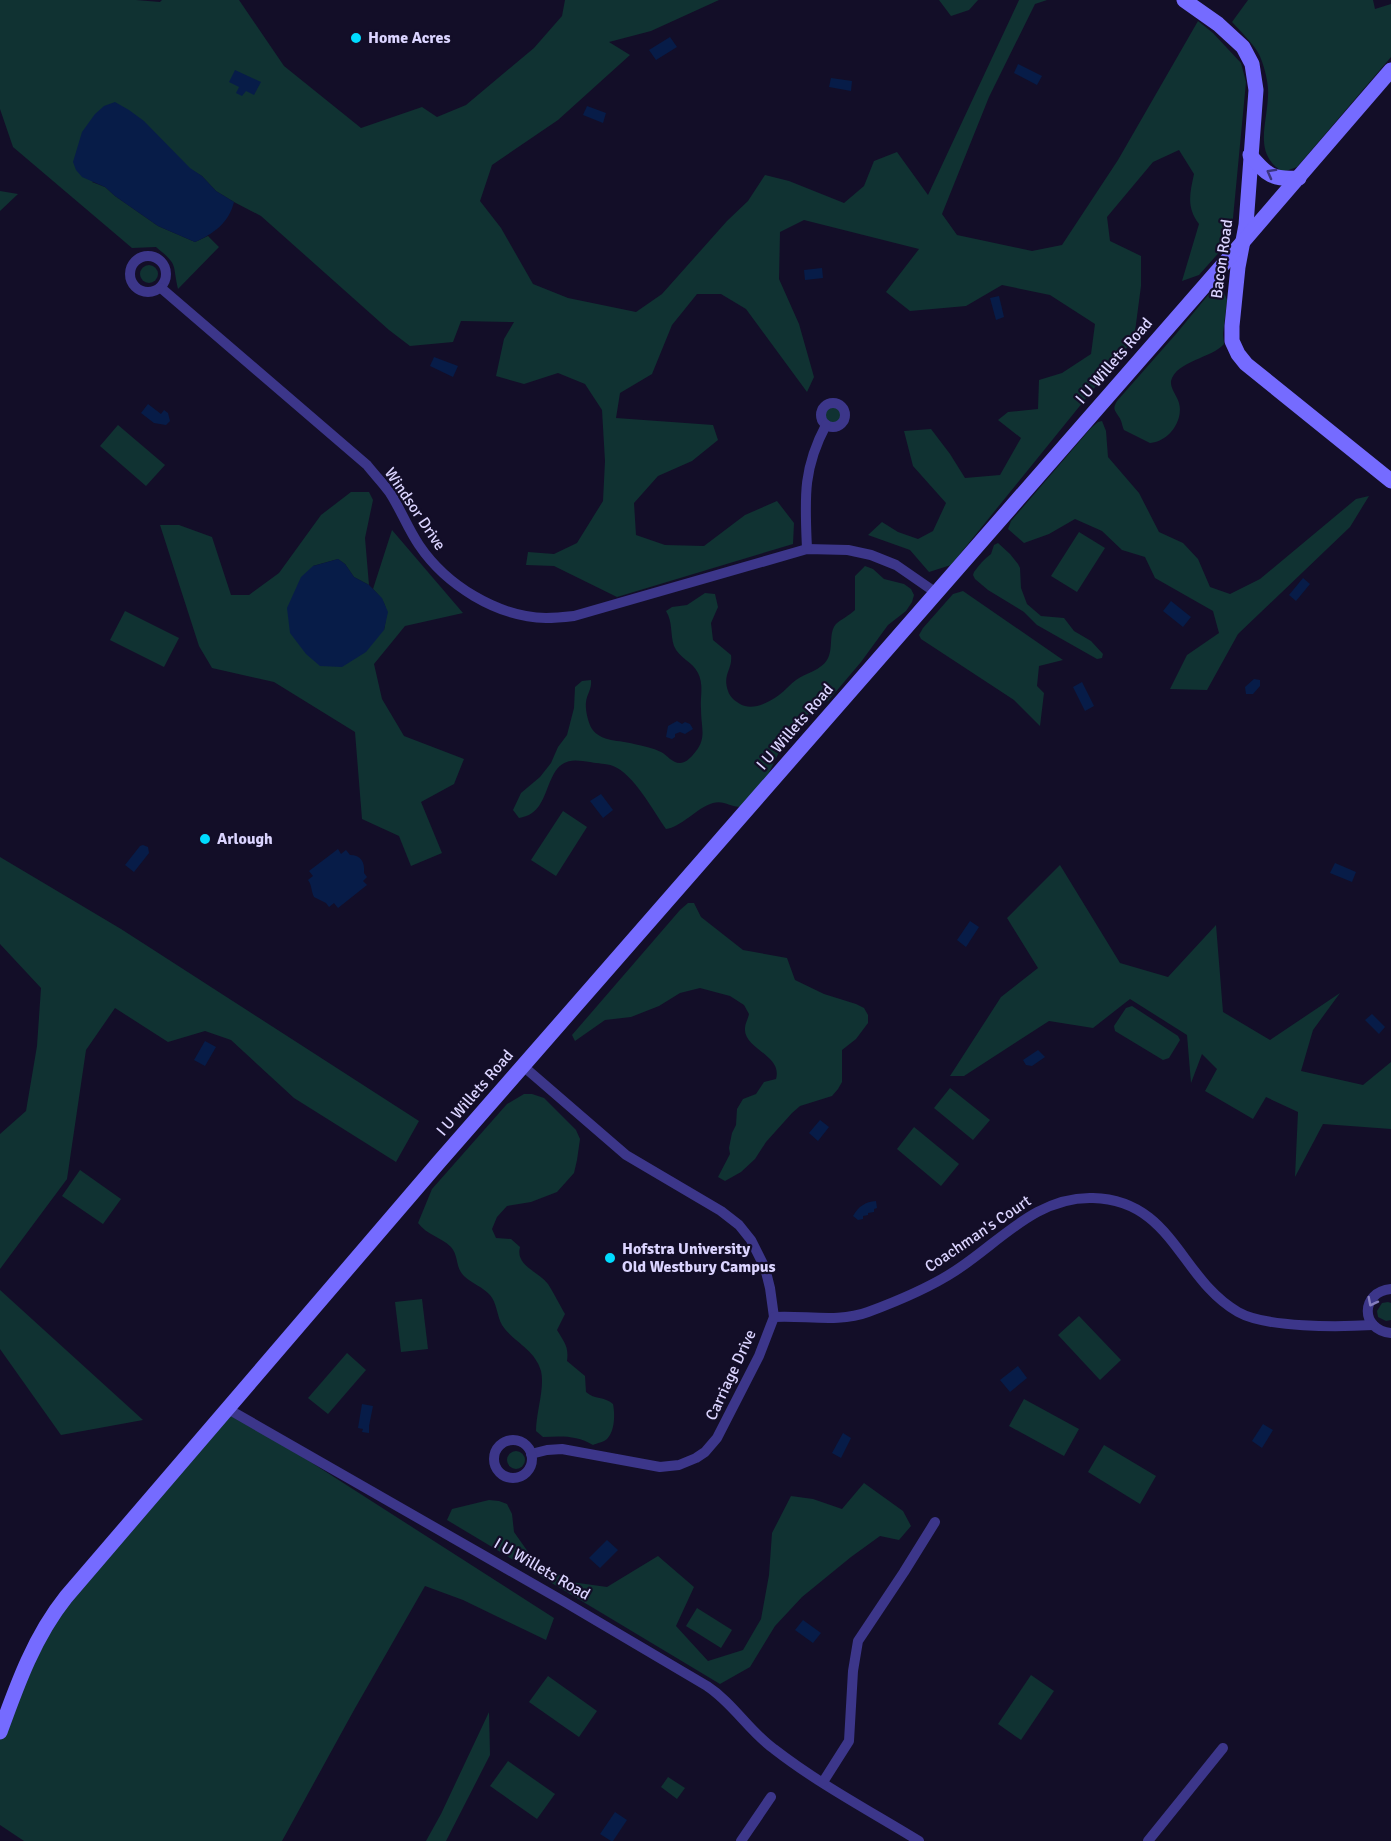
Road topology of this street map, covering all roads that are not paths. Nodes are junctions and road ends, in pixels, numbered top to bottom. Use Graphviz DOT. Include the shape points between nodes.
graph roads {
  1 [pos="1184,0"];
  2 [pos="1391,70"];
  3 [pos="1250,155"];
  4 [pos="1299,178"];
  5 [pos="1242,244"];
  6 [pos="161,288"];
  7 [pos="826,425"];
  8 [pos="1391,481"];
  9 [pos="807,549"];
  10 [pos="935,592"];
  11 [pos="523,1066"];
  12 [pos="1391,1289"];
  13 [pos="774,1317"];
  14 [pos="1373,1325"];
  15 [pos="1391,1333"];
  16 [pos="228,1409"];
  17 [pos="531,1454"];
  18 [pos="934,1522"];
  19 [pos="0,1732"];
  20 [pos="1223,1748"];
  21 [pos="823,1782"];
  22 [pos="771,1797"];
  23 [pos="741,1841"];
  24 [pos="919,1841"];
  25 [pos="1148,1841"];
  1 -- 3 [label="street, Bacon Road" via="1243,47 1252,64 1256,90"];
  2 -- 4 [label="street, I U Willets Road"];
  4 -- 3 [label="street, one-way" via="1270,175"];
  3 -- 5 [label="street, Bacon Road"];
  4 -- 5 [label="street, I U Willets Road"];
  5 -- 8 [label="street, Bacon Road" via="1232,326 1232,341 1238,354"];
  5 -- 10 [label="street, I U Willets Road"];
  6 -- 9 [label="street, Windsor Drive" via="367,465 430,560 461,588 489,603 530,616 574,616"];
  7 -- 9 [label="street" via="813,451 807,481"];
  9 -- 10 [label="street, Windsor Drive" via="871,555 896,565"];
  10 -- 11 [label="street, I U Willets Road"];
  11 -- 13 [label="street, Carriage Drive" via="626,1155 721,1211 739,1226 765,1268"];
  11 -- 16 [label="street, I U Willets Road"];
  12 -- 14 [label="street, one-way" via="1377,1293 1369,1304"];
  13 -- 14 [label="street, Coachman's Court" via="835,1318 868,1312 955,1271 1039,1210 1063,1201 1092,1198 1123,1204 1150,1217 1213,1294 1240,1313 1277,1323"];
  13 -- 17 [label="street, Carriage Drive" via="759,1356 717,1438 696,1458 660,1467 562,1449"];
  14 -- 15 [label="street, Coachman's Court"];
  16 -- 19 [label="street, I U Willets Road" via="58,1607 33,1648"];
  16 -- 21 [label="street, I U Willets Road" via="714,1690 765,1742"];
  18 -- 21 [label="street" via="858,1641 849,1741"];
  20 -- 25 [label="street"];
  21 -- 24 [label="street, I U Willets Road"];
  22 -- 23 [label="street"];
}
